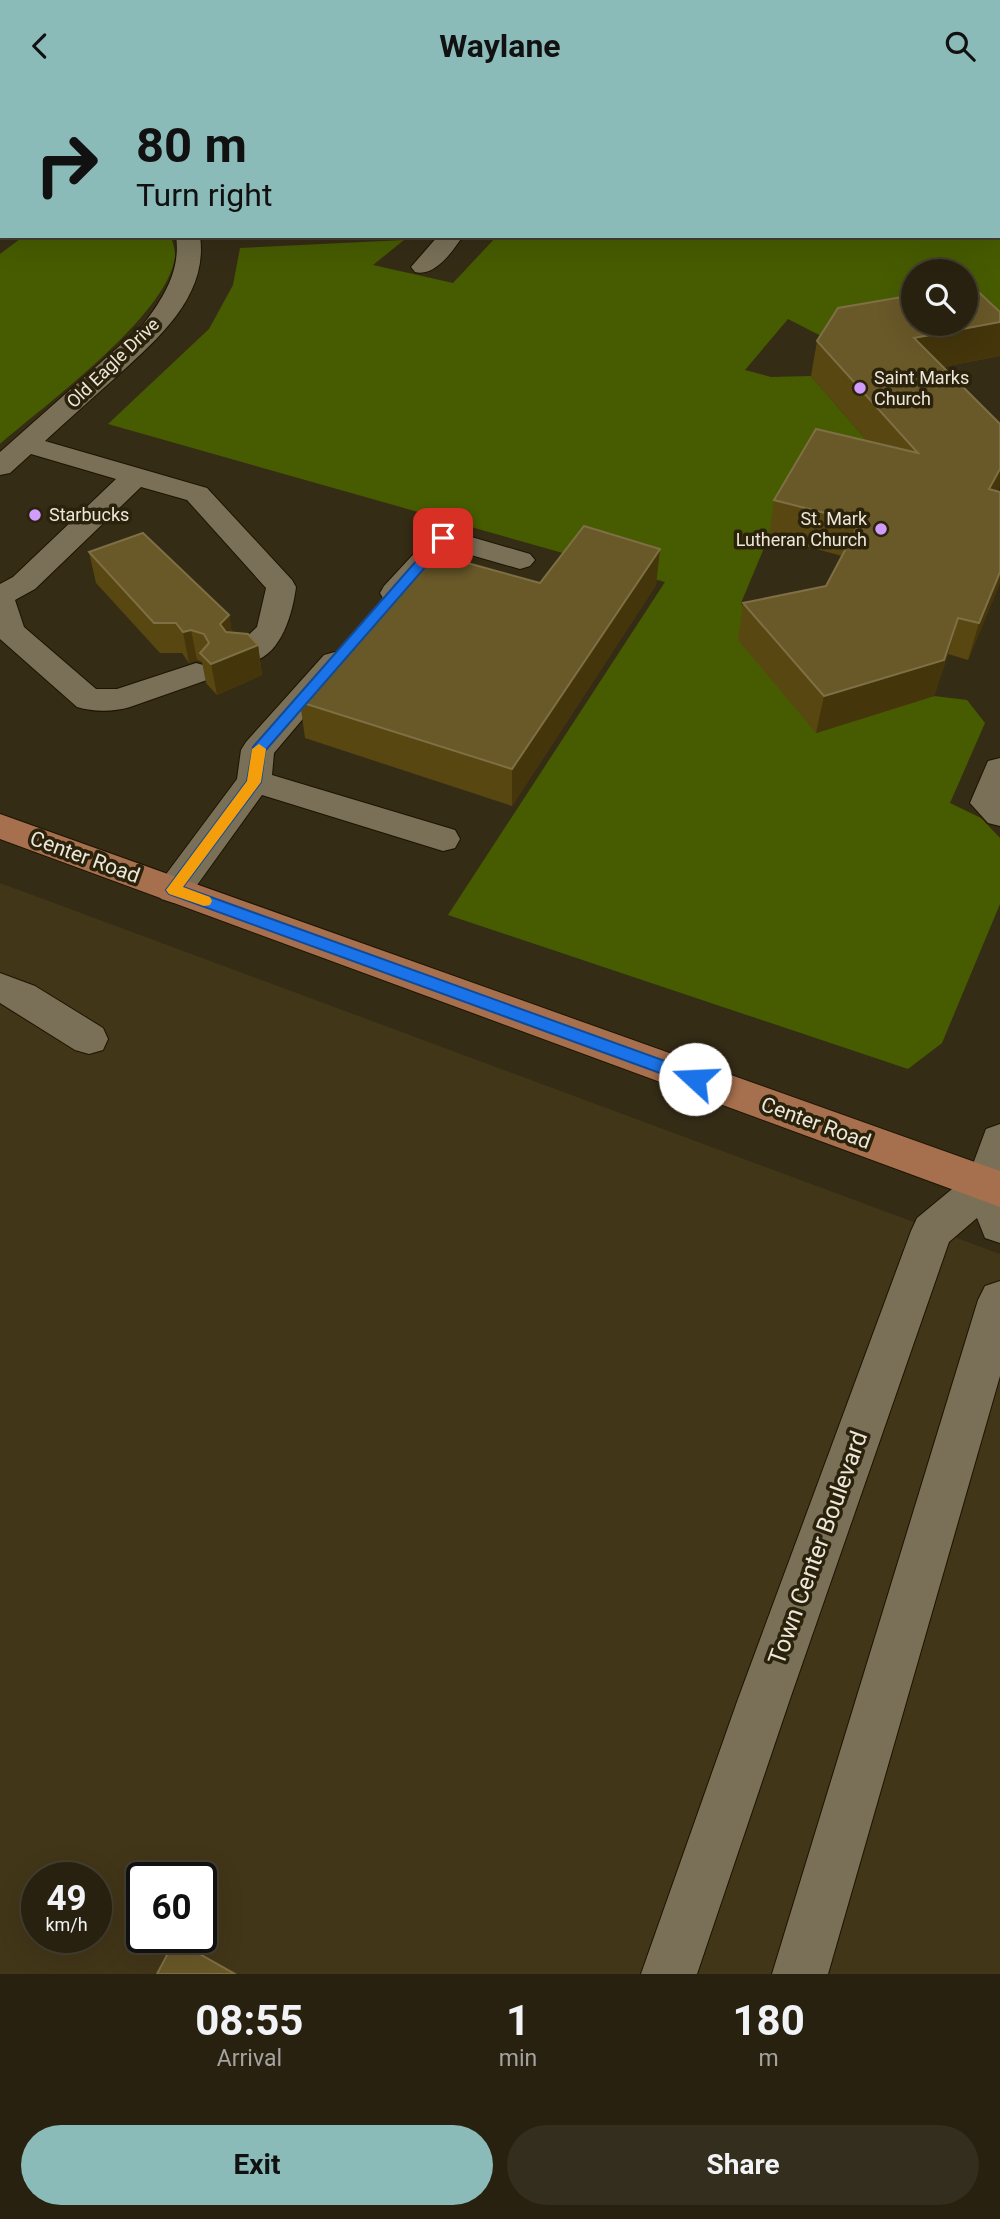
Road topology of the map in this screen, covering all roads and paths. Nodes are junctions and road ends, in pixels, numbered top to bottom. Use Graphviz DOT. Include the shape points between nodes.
graph roads {
  1 [pos="188,238"];
  2 [pos="449,238"];
  3 [pos="423,267"];
  4 [pos="0,426"];
  5 [pos="30,440"];
  6 [pos="0,467"];
  7 [pos="135,476"];
  8 [pos="520,560"];
  9 [pos="0,598"];
  10 [pos="244,654"];
  11 [pos="196,673"];
  12 [pos="1000,769"];
  13 [pos="254,782"];
  14 [pos="1000,814"];
  15 [pos="0,826"];
  16 [pos="443,839"];
  17 [pos="174,890"];
  18 [pos="0,987"];
  19 [pos="89,1039"];
  20 [pos="997,1185"];
  21 [pos="1000,1300"];
  22 [pos="669,1974"];
  23 [pos="800,1974"];
  1 -- 5 [label="street, Old Eagle Drive" via="185,276 173,303 151,331"];
  2 -- 3 [label="street"];
  4 -- 5 [label="street"];
  5 -- 6 [label="street, Old Eagle Drive"];
  5 -- 7 [label="street"];
  7 -- 9 [label="street" via="24,583"];
  7 -- 10 [label="street" via="197,493 281,587 277,620 259,646"];
  8 -- 13 [label="street" via="443,538 258,750"];
  9 -- 11 [label="street" via="10,631 88,700 119,701"];
  12 -- 14 [label="street" via="987,803"];
  13 -- 16 [label="street"];
  13 -- 17 [label="street"];
  15 -- 17 [label="main road, Center Road"];
  17 -- 20 [label="main road, Center Road"];
  18 -- 19 [label="street"];
  20 -- 22 [label="street, Town Center Boulevard" via="932,1231"];
  21 -- 23 [label="street"];
}
